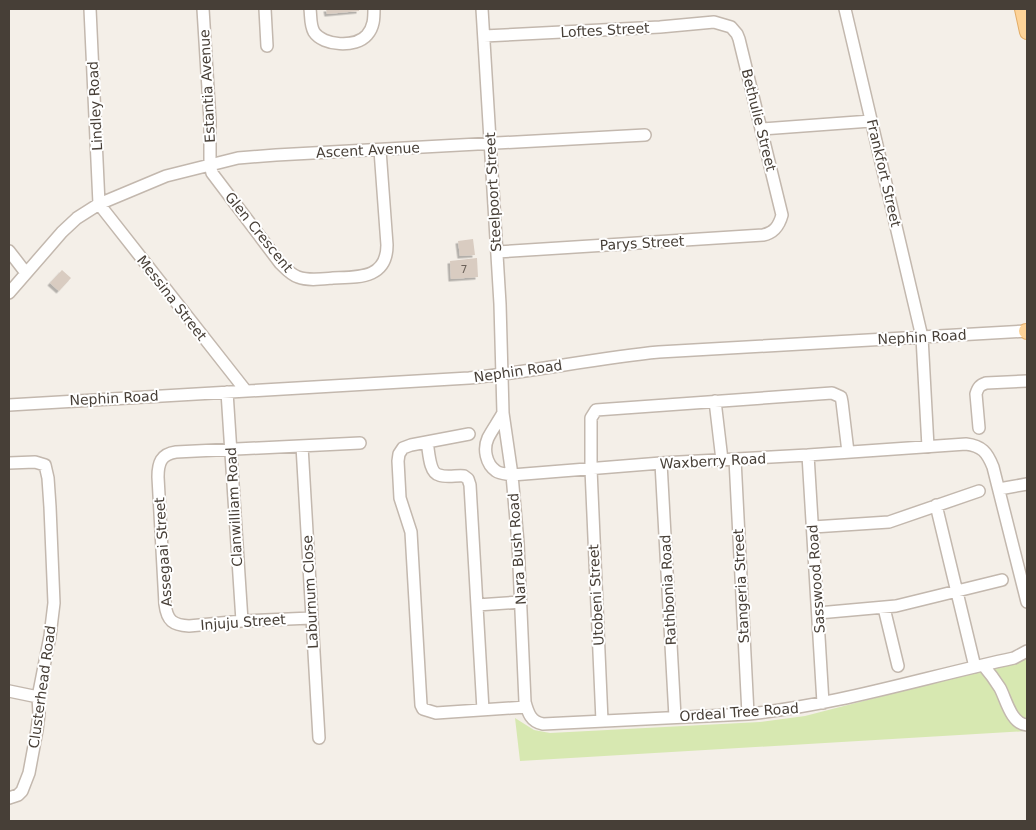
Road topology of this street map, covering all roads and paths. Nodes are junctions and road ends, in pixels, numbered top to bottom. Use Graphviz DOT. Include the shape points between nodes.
graph roads {
  1 [pos="90,9"];
  2 [pos="203,9"];
  3 [pos="265,9"];
  4 [pos="310,9"];
  5 [pos="374,9"];
  6 [pos="482,9"];
  7 [pos="845,9"];
  8 [pos="1022,9"];
  9 [pos="726,24"];
  10 [pos="1027,32"];
  11 [pos="484,36"];
  12 [pos="267,46"];
  13 [pos="872,121"];
  14 [pos="762,129"];
  15 [pos="645,135"];
  16 [pos="491,144"];
  17 [pos="380,150"];
  18 [pos="210,164"];
  19 [pos="99,204"];
  20 [pos="780,220"];
  21 [pos="9,251"];
  22 [pos="497,252"];
  23 [pos="26,273"];
  24 [pos="9,294"];
  25 [pos="1027,331"];
  26 [pos="922,337"];
  27 [pos="502,375"];
  28 [pos="1027,381"];
  29 [pos="246,391"];
  30 [pos="226,392"];
  31 [pos="716,401"];
  32 [pos="9,405"];
  33 [pos="503,413"];
  34 [pos="979,428"];
  35 [pos="469,434"];
  36 [pos="427,442"];
  37 [pos="360,443"];
  38 [pos="302,446"];
  39 [pos="928,447"];
  40 [pos="231,450"];
  41 [pos="848,452"];
  42 [pos="808,455"];
  43 [pos="735,459"];
  44 [pos="722,460"];
  45 [pos="9,463"];
  46 [pos="661,463"];
  47 [pos="591,469"];
  48 [pos="512,475"];
  49 [pos="1027,484"];
  50 [pos="999,489"];
  51 [pos="979,491"];
  52 [pos="936,505"];
  53 [pos="813,528"];
  54 [pos="1002,580"];
  55 [pos="957,591"];
  56 [pos="521,602"];
  57 [pos="1027,602"];
  58 [pos="477,605"];
  59 [pos="884,608"];
  60 [pos="818,613"];
  61 [pos="311,618"];
  62 [pos="242,621"];
  63 [pos="175,624"];
  64 [pos="1027,651"];
  65 [pos="898,666"];
  66 [pos="979,666"];
  67 [pos="9,691"];
  68 [pos="38,697"];
  69 [pos="824,703"];
  70 [pos="526,707"];
  71 [pos="483,710"];
  72 [pos="748,714"];
  73 [pos="675,717"];
  74 [pos="534,721"];
  75 [pos="602,721"];
  76 [pos="1027,725"];
  77 [pos="319,738"];
  78 [pos="9,798"];
  1 -- 19 [label="street, Lindley Road"];
  2 -- 18 [label="street, Estantia Avenue"];
  3 -- 12 [label="street"];
  4 -- 5 [label="street" via="316,34 326,40 345,43 368,34 374,22"];
  6 -- 11 [label="street, Steelpoort Street"];
  7 -- 13 [label="street, Frankfort Street"];
  8 -- 10 [label="main road"];
  9 -- 11 [label="street, Loftes Street" via="714,22"];
  9 -- 14 [label="street, Bethulie Street" via="739,39"];
  11 -- 16 [label="street, Steelpoort Street"];
  13 -- 14 [label="street"];
  13 -- 26 [label="street, Frankfort Street"];
  14 -- 20 [label="street, Bethulie Street" via="781,210"];
  15 -- 16 [label="street, Ascent Avenue"];
  16 -- 17 [label="street, Ascent Avenue"];
  16 -- 22 [label="street, Steelpoort Street"];
  17 -- 18 [label="street, Ascent Avenue" via="276,154"];
  17 -- 18 [label="street, Glen Crescent" via="387,256 379,268 365,276 307,279 292,275 215,178"];
  18 -- 19 [label="street, Ascent Avenue" via="166,176"];
  19 -- 23 [label="street, Ascent Avenue" via="62,232"];
  19 -- 29 [label="street, Messina Street"];
  20 -- 22 [label="street, Parys Street" via="773,232 763,235"];
  21 -- 23 [label="street"];
  22 -- 27 [label="street, Steelpoort Street"];
  23 -- 24 [label="street, Ascent Avenue"];
  25 -- 26 [label="street, Nephin Road"];
  26 -- 27 [label="street, Nephin Road" via="659,352"];
  26 -- 39 [label="street, Frankfort Street"];
  27 -- 29 [label="street, Nephin Road"];
  27 -- 33 [label="street, Nara Bush Road"];
  28 -- 34 [label="street" via="981,384 976,394"];
  29 -- 30 [label="street, Nephin Road"];
  30 -- 32 [label="street, Nephin Road"];
  30 -- 40 [label="street, Clanwilliam Road"];
  31 -- 41 [label="street" via="837,394 842,402"];
  31 -- 44 [label="street"];
  31 -- 47 [label="street, Utobeni Street" via="596,410 591,418"];
  33 -- 48 [label="street, Nara Bush Road"];
  33 -- 48 [label="street, Waxberry Road" via="488,438 486,457 497,472"];
  35 -- 36 [label="street"];
  36 -- 58 [label="street" via="435,473 468,479"];
  36 -- 71 [label="street" via="404,448 398,461 400,498 411,532 419,697 429,712"];
  37 -- 38 [label="street"];
  38 -- 40 [label="street"];
  38 -- 61 [label="street, Laburnum Close"];
  39 -- 41 [label="street, Waxberry Road"];
  39 -- 50 [label="street, Waxberry Road" via="975,445 990,458"];
  40 -- 62 [label="street, Clanwilliam Road"];
  40 -- 63 [label="street, Assegaai Street" via="170,453 160,462 158,476 166,612"];
  41 -- 42 [label="street, Waxberry Road"];
  42 -- 43 [label="street, Waxberry Road"];
  42 -- 53 [label="street, Sasswood Road"];
  43 -- 44 [label="street, Waxberry Road"];
  43 -- 72 [label="street, Stangeria Street"];
  44 -- 46 [label="street, Waxberry Road"];
  45 -- 68 [label="street, Clusterhead Road" via="45,465 48,478 54,603"];
  46 -- 47 [label="street, Waxberry Road"];
  46 -- 73 [label="street, Rathbonia Road"];
  47 -- 48 [label="street, Waxberry Road"];
  47 -- 75 [label="street, Utobeni Street"];
  48 -- 56 [label="street, Nara Bush Road"];
  49 -- 50 [label="street"];
  50 -- 57 [label="street"];
  51 -- 52 [label="street"];
  52 -- 53 [label="street" via="889,522"];
  52 -- 55 [label="street"];
  53 -- 60 [label="street, Sasswood Road"];
  54 -- 55 [label="street"];
  55 -- 59 [label="street"];
  55 -- 66 [label="street"];
  56 -- 58 [label="street"];
  56 -- 70 [label="street, Nara Bush Road"];
  58 -- 71 [label="street"];
  59 -- 60 [label="street"];
  59 -- 65 [label="street"];
  60 -- 69 [label="street, Sasswood Road"];
  61 -- 62 [label="street, Injuju Street"];
  61 -- 77 [label="street, Laburnum Close"];
  62 -- 63 [label="street, Injuju Street" via="189,626"];
  64 -- 66 [label="street, Ordeal Tree Road" via="1014,658"];
  66 -- 69 [label="street, Ordeal Tree Road"];
  66 -- 76 [label="street" via="1000,689 1015,718"];
  67 -- 68 [label="street"];
  68 -- 78 [label="street, Clusterhead Road" via="38,722 28,773 22,791"];
  69 -- 72 [label="street, Ordeal Tree Road"];
  70 -- 71 [label="street"];
  70 -- 74 [label="street, Nara Bush Road"];
  72 -- 73 [label="street, Ordeal Tree Road"];
  73 -- 75 [label="street, Ordeal Tree Road"];
  74 -- 75 [label="street, Ordeal Tree Road" via="543,724"];
}
